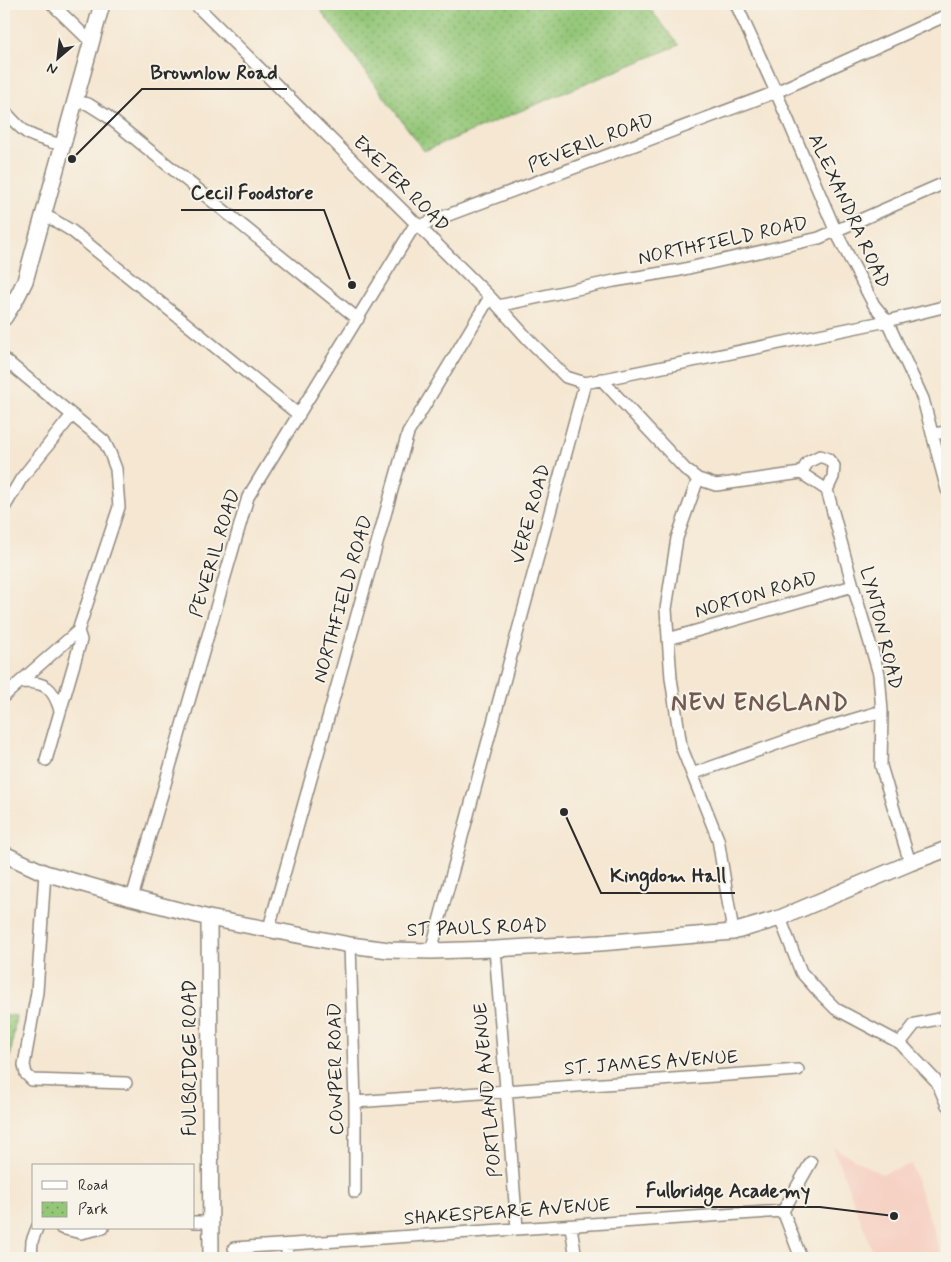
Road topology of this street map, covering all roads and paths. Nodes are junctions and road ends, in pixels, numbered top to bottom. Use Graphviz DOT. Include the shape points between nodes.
graph roads {
  1 [pos="52,4"];
  2 [pos="102,4"];
  3 [pos="195,4"];
  4 [pos="736,4"];
  5 [pos="947,15"];
  6 [pos="90,41"];
  7 [pos="776,92"];
  8 [pos="74,101"];
  9 [pos="4,110"];
  10 [pos="62,145"];
  11 [pos="947,182"];
  12 [pos="43,216"];
  13 [pos="418,225"];
  14 [pos="836,232"];
  15 [pos="494,301"];
  16 [pos="947,306"];
  17 [pos="4,315"];
  18 [pos="358,319"];
  19 [pos="887,321"];
  20 [pos="4,359"];
  21 [pos="601,379"];
  22 [pos="585,383"];
  23 [pos="72,414"];
  24 [pos="298,415"];
  25 [pos="947,432"];
  26 [pos="932,434"];
  27 [pos="801,473"];
  28 [pos="698,480"];
  29 [pos="827,490"];
  30 [pos="947,490"];
  31 [pos="4,508"];
  32 [pos="853,586"];
  33 [pos="78,632"];
  34 [pos="668,639"];
  35 [pos="22,682"];
  36 [pos="4,696"];
  37 [pos="60,710"];
  38 [pos="882,711"];
  39 [pos="46,760"];
  40 [pos="692,774"];
  41 [pos="947,849"];
  42 [pos="4,854"];
  43 [pos="910,863"];
  44 [pos="45,874"];
  45 [pos="132,898"];
  46 [pos="209,918"];
  47 [pos="780,918"];
  48 [pos="269,928"];
  49 [pos="733,932"];
  50 [pos="350,945"];
  51 [pos="495,950"];
  52 [pos="431,952"];
  53 [pos="947,1017"];
  54 [pos="900,1043"];
  55 [pos="798,1070"];
  56 [pos="126,1083"];
  57 [pos="505,1091"];
  58 [pos="355,1102"];
  59 [pos="947,1105"];
  60 [pos="811,1162"];
  61 [pos="355,1192"];
  62 [pos="783,1211"];
  63 [pos="195,1222"];
  64 [pos="210,1222"];
  65 [pos="571,1226"];
  66 [pos="517,1228"];
  67 [pos="37,1230"];
  68 [pos="69,1230"];
  69 [pos="94,1230"];
  70 [pos="287,1245"];
  71 [pos="234,1248"];
  72 [pos="31,1258"];
  73 [pos="211,1258"];
  74 [pos="287,1258"];
  75 [pos="576,1258"];
  76 [pos="801,1258"];
  1 -- 6 [label="street"];
  2 -- 6 [label="street"];
  3 -- 13 [label="street, EXETER ROAD"];
  4 -- 7 [label="street, ALEXANDRA ROAD"];
  5 -- 7 [label="street, PEVERIL ROAD"];
  6 -- 8 [label="street"];
  7 -- 13 [label="street, PEVERIL ROAD"];
  7 -- 14 [label="street, ALEXANDRA ROAD"];
  8 -- 10 [label="street"];
  8 -- 18 [label="street" via="88,104 107,116"];
  9 -- 10 [label="street" via="21,130"];
  10 -- 12 [label="street"];
  11 -- 14 [label="street, NORTHFIELD ROAD"];
  12 -- 17 [label="street" via="25,281"];
  12 -- 24 [label="street" via="72,231"];
  13 -- 15 [label="street, EXETER ROAD"];
  13 -- 18 [label="street, PEVERIL ROAD"];
  14 -- 15 [label="street, NORTHFIELD ROAD" via="680,270"];
  14 -- 19 [label="street, ALEXANDRA ROAD" via="874,305"];
  15 -- 22 [label="street, EXETER ROAD" via="566,377"];
  15 -- 48 [label="street, NORTHFIELD ROAD" via="408,433"];
  16 -- 19 [label="street"];
  18 -- 24 [label="street, PEVERIL ROAD"];
  19 -- 21 [label="street"];
  19 -- 26 [label="street, ALEXANDRA ROAD" via="923,399"];
  20 -- 23 [label="street"];
  21 -- 22 [label="street"];
  21 -- 28 [label="street"];
  22 -- 52 [label="street, VERE ROAD"];
  23 -- 31 [label="street" via="21,479"];
  23 -- 33 [label="street" via="104,441 116,470 119,507"];
  24 -- 45 [label="street, PEVERIL ROAD" via="248,497"];
  25 -- 26 [label="street"];
  26 -- 30 [label="street, ALEXANDRA ROAD"];
  27 -- 28 [label="street" via="716,485"];
  27 -- 29 [label="street"];
  27 -- 29 [label="street" via="808,462 820,456 828,459 834,466"];
  28 -- 34 [label="street" via="677,538 666,610"];
  29 -- 32 [label="street, LYNTON ROAD"];
  32 -- 34 [label="street, NORTON ROAD"];
  32 -- 38 [label="street, LYNTON ROAD" via="879,674"];
  33 -- 35 [label="street"];
  33 -- 37 [label="street" via="81,640"];
  34 -- 40 [label="street" via="681,746"];
  35 -- 36 [label="street"];
  35 -- 37 [label="street" via="40,683 48,688 55,695"];
  37 -- 39 [label="street"];
  38 -- 40 [label="street"];
  38 -- 43 [label="street, LYNTON ROAD" via="881,766"];
  40 -- 49 [label="street" via="718,839"];
  41 -- 43 [label="street, ST PAULS ROAD"];
  42 -- 44 [label="street, ST PAULS ROAD"];
  43 -- 47 [label="street, ST PAULS ROAD"];
  44 -- 45 [label="street, ST PAULS ROAD"];
  44 -- 56 [label="street" via="37,992 24,1065 26,1074 32,1080"];
  45 -- 46 [label="street, ST PAULS ROAD"];
  46 -- 48 [label="street, ST PAULS ROAD"];
  46 -- 64 [label="street, FULBRIDGE ROAD"];
  47 -- 49 [label="street, ST PAULS ROAD"];
  47 -- 54 [label="street" via="801,972 819,992 836,1009"];
  48 -- 50 [label="street, ST PAULS ROAD"];
  49 -- 51 [label="street, ST PAULS ROAD"];
  50 -- 52 [label="street, ST PAULS ROAD"];
  50 -- 58 [label="street, COWPER ROAD"];
  51 -- 52 [label="street, ST PAULS ROAD"];
  51 -- 57 [label="street, PORTLAND AVENUE"];
  53 -- 54 [label="street" via="915,1024"];
  54 -- 59 [label="street" via="937,1082"];
  55 -- 57 [label="street, ST. JAMES AVENUE"];
  57 -- 58 [label="street, ST. JAMES AVENUE"];
  57 -- 66 [label="street, PORTLAND AVENUE"];
  58 -- 61 [label="street, COWPER ROAD"];
  60 -- 62 [label="street"];
  62 -- 65 [label="street, SHAKESPEARE AVENUE"];
  62 -- 76 [label="street"];
  63 -- 64 [label="street"];
  64 -- 73 [label="street, FULBRIDGE ROAD"];
  65 -- 66 [label="street, SHAKESPEARE AVENUE"];
  65 -- 75 [label="street"];
  66 -- 70 [label="street, SHAKESPEARE AVENUE"];
  67 -- 72 [label="street"];
  68 -- 69 [label="street" via="81,1233"];
  70 -- 71 [label="street, SHAKESPEARE AVENUE"];
  70 -- 74 [label="street"];
}
